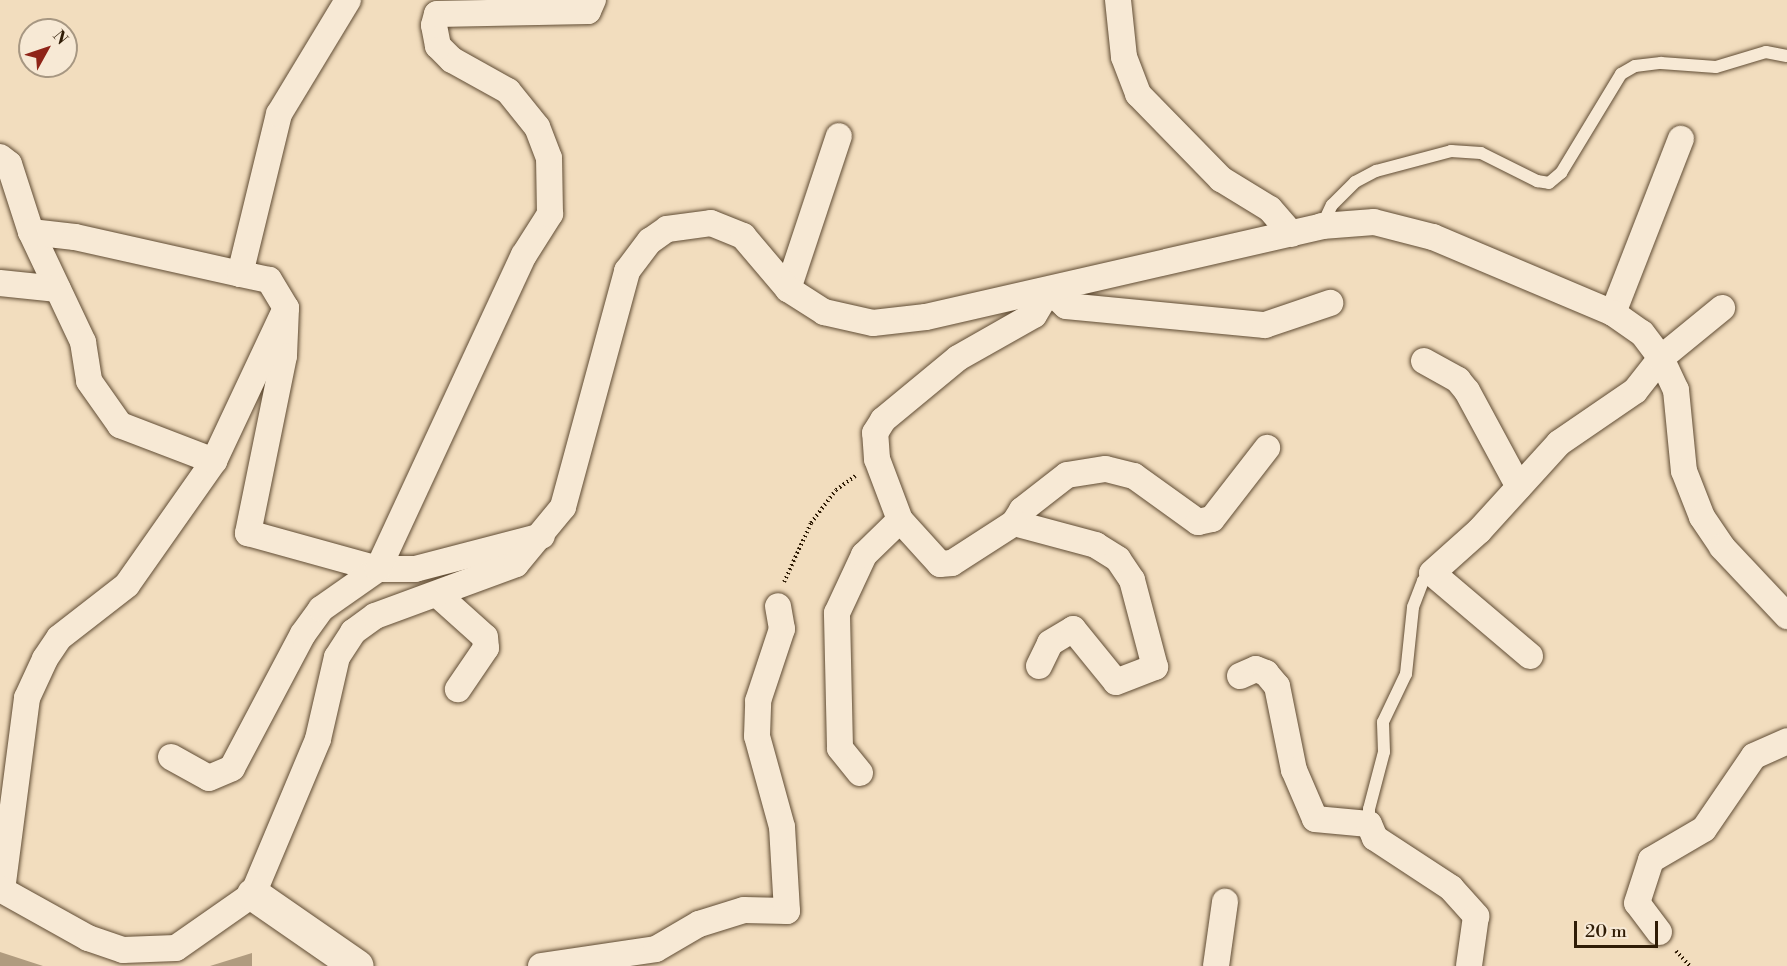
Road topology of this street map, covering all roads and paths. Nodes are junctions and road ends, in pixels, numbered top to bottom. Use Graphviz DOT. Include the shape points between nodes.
graph roads {
  1 [pos="348,0"];
  2 [pos="593,0"];
  3 [pos="1118,0"];
  4 [pos="1787,56"];
  5 [pos="838,136"];
  6 [pos="1681,138"];
  7 [pos="0,157"];
  8 [pos="1322,226"];
  9 [pos="31,232"];
  10 [pos="1292,234"];
  11 [pos="240,274"];
  12 [pos="0,283"];
  13 [pos="58,289"];
  14 [pos="788,289"];
  15 [pos="1049,290"];
  16 [pos="1330,303"];
  17 [pos="286,308"];
  18 [pos="1722,308"];
  19 [pos="1612,313"];
  20 [pos="1661,358"];
  21 [pos="1424,361"];
  22 [pos="1267,448"];
  23 [pos="877,459"];
  24 [pos="214,460"];
  25 [pos="1519,488"];
  26 [pos="900,520"];
  27 [pos="1014,523"];
  28 [pos="542,536"];
  29 [pos="378,569"];
  30 [pos="1432,573"];
  31 [pos="437,594"];
  32 [pos="778,606"];
  33 [pos="1787,616"];
  34 [pos="1530,656"];
  35 [pos="1039,666"];
  36 [pos="1240,676"];
  37 [pos="458,689"];
  38 [pos="1787,741"];
  39 [pos="171,757"];
  40 [pos="860,773"];
  41 [pos="1369,824"];
  42 [pos="1,890"];
  43 [pos="254,894"];
  44 [pos="1225,902"];
  45 [pos="1659,932"];
  46 [pos="357,966"];
  47 [pos="541,966"];
  48 [pos="1216,966"];
  49 [pos="1469,966"];
  1 -- 11 [label="street" via="279,114"];
  2 -- 29 [label="street" via="588,11 437,14 434,25 438,46 452,60 508,91 537,127 549,158 550,214 524,255"];
  3 -- 10 [label="street" via="1125,57 1138,94 1221,179 1270,209"];
  4 -- 8 [label="lane" via="1766,52 1716,68 1661,63 1635,66 1621,74 1561,173 1549,183 1537,181 1481,153 1451,151 1376,171 1355,182 1332,205"];
  5 -- 14 [label="street"];
  6 -- 19 [label="street"];
  7 -- 9 [label="street" via="9,164"];
  8 -- 10 [label="street"];
  8 -- 19 [label="street" via="1374,222 1433,237"];
  9 -- 11 [label="street"];
  9 -- 13 [label="street"];
  10 -- 15 [label="street"];
  11 -- 17 [label="street" via="269,280"];
  12 -- 13 [label="street"];
  13 -- 24 [label="street" via="83,342 89,381 120,425"];
  14 -- 15 [label="street" via="825,312 873,323 926,317"];
  14 -- 28 [label="street" via="743,236 711,223 667,229 650,241 627,271 563,507"];
  15 -- 16 [label="street" via="1066,306 1265,325"];
  15 -- 23 [label="street" via="1034,315 958,358 897,405 875,433"];
  17 -- 24 [label="street"];
  17 -- 29 [label="street" via="284,356 248,533"];
  18 -- 20 [label="street"];
  19 -- 20 [label="street" via="1642,333"];
  20 -- 25 [label="street" via="1635,391 1566,437"];
  20 -- 33 [label="street" via="1676,390 1684,471 1702,517 1722,547"];
  21 -- 25 [label="street" via="1458,380 1467,391"];
  22 -- 27 [label="street" via="1212,519 1198,522 1134,476 1106,469 1067,475 1022,510"];
  23 -- 26 [label="street"];
  23 -- 32 [label="path" via="836,490 811,523 789,566"];
  24 -- 42 [label="street" via="127,585 59,638 45,659 27,698"];
  25 -- 30 [label="street"];
  26 -- 27 [label="street" via="940,564 951,563"];
  26 -- 40 [label="street" via="864,555 837,613 840,748"];
  27 -- 35 [label="street" via="1096,545 1118,559 1132,580 1155,667 1116,682 1073,629 1050,643"];
  28 -- 29 [label="street" via="415,569"];
  28 -- 31 [label="street" via="516,564"];
  29 -- 39 [label="street" via="321,609 303,634 232,768 210,778"];
  30 -- 34 [label="street"];
  30 -- 41 [label="lane" via="1423,581 1413,607 1406,674 1383,722 1384,752 1369,809"];
  31 -- 37 [label="street" via="485,637 486,648"];
  31 -- 43 [label="street" via="375,616 353,632 337,657 318,739"];
  32 -- 47 [label="street" via="782,629 758,701 757,736 782,827 787,911 744,909 699,924 656,949"];
  36 -- 41 [label="street" via="1256,669 1266,673 1277,686 1294,770 1315,819"];
  38 -- 45 [label="street" via="1754,756 1704,829 1651,860 1637,903"];
  41 -- 49 [label="street" via="1375,838 1451,888 1476,916"];
  42 -- 43 [label="street" via="87,939 123,950 176,948"];
  43 -- 46 [label="street"];
  44 -- 48 [label="street"];
}
